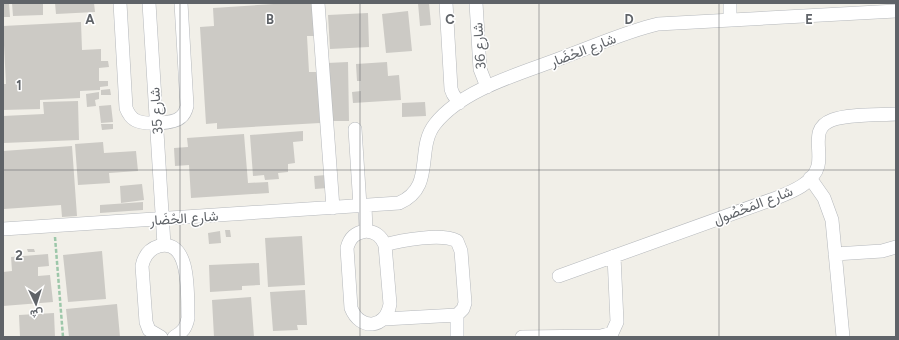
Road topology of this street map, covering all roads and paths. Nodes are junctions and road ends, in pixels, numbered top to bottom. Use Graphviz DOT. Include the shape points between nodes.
graph roads {
  1 [pos="120,3"];
  2 [pos="149,3"];
  3 [pos="181,3"];
  4 [pos="318,3"];
  5 [pos="446,3"];
  6 [pos="476,3"];
  7 [pos="730,3"];
  8 [pos="896,11"];
  9 [pos="730,19"];
  10 [pos="487,87"];
  11 [pos="459,103"];
  12 [pos="896,114"];
  13 [pos="157,123"];
  14 [pos="355,130"];
  15 [pos="810,178"];
  16 [pos="362,206"];
  17 [pos="333,208"];
  18 [pos="163,219"];
  19 [pos="54,226"];
  20 [pos="3,229"];
  21 [pos="366,231"];
  22 [pos="164,245"];
  23 [pos="385,245"];
  24 [pos="896,247"];
  25 [pos="835,254"];
  26 [pos="614,256"];
  27 [pos="559,276"];
  28 [pos="457,315"];
  29 [pos="384,319"];
  30 [pos="62,337"];
  31 [pos="161,337"];
  32 [pos="174,337"];
  33 [pos="458,337"];
  34 [pos="522,337"];
  35 [pos="843,337"];
  1 -- 13 [label="street" via="126,108 138,122"];
  2 -- 13 [label="street, شارع 35"];
  3 -- 13 [label="street" via="187,106 184,115 177,120"];
  4 -- 17 [label="street"];
  5 -- 11 [label="street" via="451,89"];
  6 -- 10 [label="street, شارع 36" via="480,69"];
  7 -- 9 [label="street"];
  8 -- 9 [label="street, شارع الحْضَار"];
  9 -- 10 [label="street, شارع الحْضَار" via="673,22 645,27"];
  10 -- 11 [label="street, شارع الحْضَار"];
  11 -- 16 [label="street, شارع الحْضَار" via="434,126 430,134 420,185 412,196 400,203"];
  12 -- 15 [label="street, شارع المَحْصُول" via="838,118 826,123 818,134 818,165"];
  13 -- 18 [label="street, شارع 35"];
  14 -- 16 [label="street"];
  15 -- 25 [label="street" via="830,212"];
  15 -- 26 [label="street, شارع المَحْصُول" via="797,189 776,198"];
  16 -- 17 [label="street, شارع الحْضَار"];
  16 -- 21 [label="street"];
  17 -- 18 [label="street, شارع الحْضَار"];
  18 -- 19 [label="street, شارع الحْضَار"];
  18 -- 22 [label="street, شارع 35"];
  19 -- 20 [label="street, شارع الحْضَار"];
  19 -- 30 [label="path"];
  21 -- 23 [label="street" via="374,232 381,237"];
  21 -- 29 [label="street" via="356,233 349,240 347,248 352,308 354,316 368,324"];
  22 -- 31 [label="street" via="148,252 142,266 146,322 149,330"];
  22 -- 32 [label="street" via="176,249 184,260 188,318 181,333"];
  23 -- 28 [label="street" via="410,239 447,238 457,241 462,251 465,303"];
  23 -- 29 [label="street" via="390,304"];
  24 -- 25 [label="street" via="882,251"];
  25 -- 35 [label="street"];
  26 -- 27 [label="street, شارع المَحْصُول"];
  26 -- 34 [label="street" via="617,322 612,333 601,336"];
  28 -- 29 [label="street"];
  28 -- 33 [label="street"];
}
